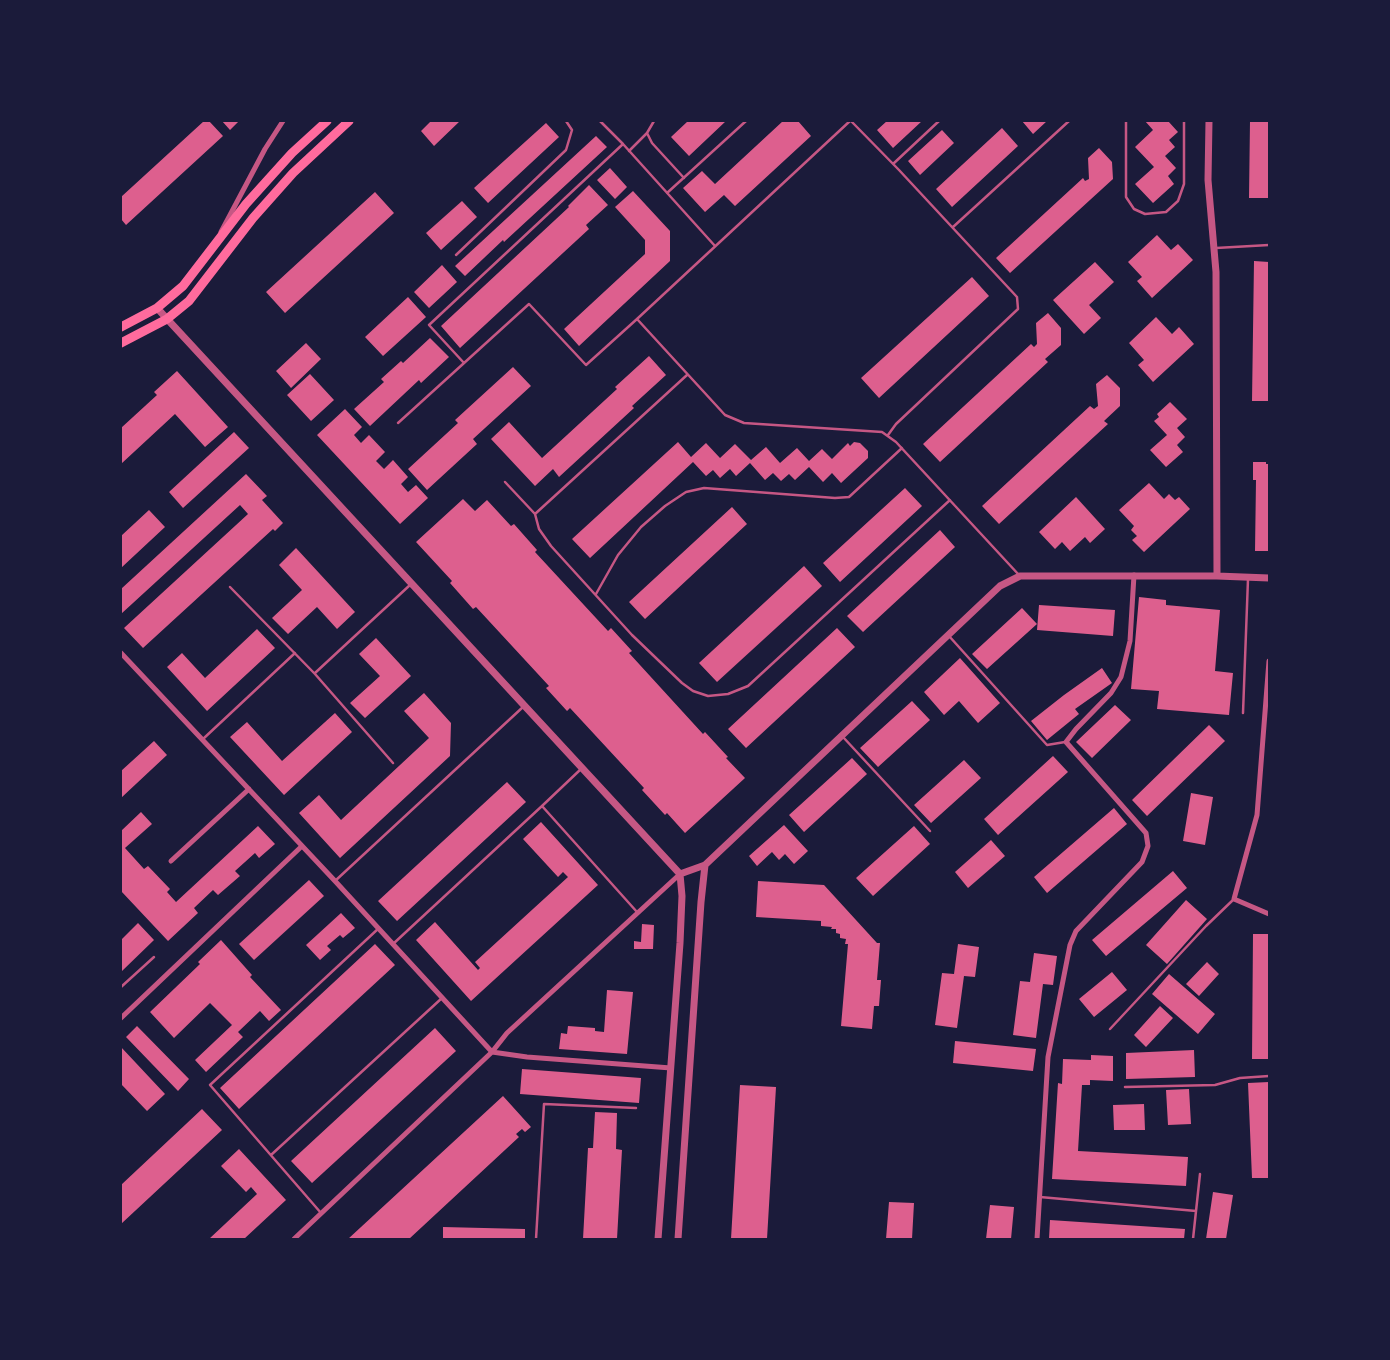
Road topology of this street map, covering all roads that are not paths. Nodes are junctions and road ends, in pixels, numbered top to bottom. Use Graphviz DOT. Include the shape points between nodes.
graph roads {
  1 [pos="283,121"];
  2 [pos="327,121"];
  3 [pos="349,121"];
  4 [pos="566,121"];
  5 [pos="600,121"];
  6 [pos="654,121"];
  7 [pos="746,121"];
  8 [pos="850,121"];
  9 [pos="939,121"];
  10 [pos="1069,121"];
  11 [pos="1126,121"];
  12 [pos="1184,121"];
  13 [pos="1210,121"];
  14 [pos="647,133"];
  15 [pos="622,144"];
  16 [pos="629,151"];
  17 [pos="893,164"];
  18 [pos="684,178"];
  19 [pos="667,193"];
  20 [pos="953,227"];
  21 [pos="1269,244"];
  22 [pos="715,246"];
  23 [pos="1214,248"];
  24 [pos="211,251"];
  25 [pos="456,255"];
  26 [pos="157,308"];
  27 [pos="167,319"];
  28 [pos="637,319"];
  29 [pos="121,327"];
  30 [pos="121,344"];
  31 [pos="464,363"];
  32 [pos="687,375"];
  33 [pos="398,423"];
  34 [pos="887,436"];
  35 [pos="902,448"];
  36 [pos="504,482"];
  37 [pos="950,500"];
  38 [pos="535,514"];
  39 [pos="1134,575"];
  40 [pos="1020,576"];
  41 [pos="1217,576"];
  42 [pos="1248,577"];
  43 [pos="1269,578"];
  44 [pos="411,584"];
  45 [pos="230,587"];
  46 [pos="596,594"];
  47 [pos="948,635"];
  48 [pos="121,653"];
  49 [pos="295,654"];
  50 [pos="1269,661"];
  51 [pos="315,674"];
  52 [pos="524,706"];
  53 [pos="1243,712"];
  54 [pos="842,736"];
  55 [pos="202,739"];
  56 [pos="1066,742"];
  57 [pos="393,762"];
  58 [pos="582,768"];
  59 [pos="249,789"];
  60 [pos="542,806"];
  61 [pos="930,830"];
  62 [pos="302,846"];
  63 [pos="171,861"];
  64 [pos="705,865"];
  65 [pos="680,874"];
  66 [pos="335,880"];
  67 [pos="1234,899"];
  68 [pos="637,912"];
  69 [pos="1269,914"];
  70 [pos="379,928"];
  71 [pos="393,944"];
  72 [pos="154,957"];
  73 [pos="121,988"];
  74 [pos="442,998"];
  75 [pos="121,1018"];
  76 [pos="1110,1029"];
  77 [pos="492,1052"];
  78 [pos="671,1068"];
  79 [pos="1269,1076"];
  80 [pos="1125,1087"];
  81 [pos="636,1108"];
  82 [pos="271,1155"];
  83 [pos="1200,1174"];
  84 [pos="1040,1197"];
  85 [pos="1196,1211"];
  86 [pos="321,1213"];
  87 [pos="294,1239"];
  88 [pos="536,1239"];
  89 [pos="658,1239"];
  90 [pos="678,1239"];
  91 [pos="1037,1239"];
  92 [pos="1193,1239"];
  1 -- 24 [label="street" via="260,157"];
  2 -- 24 [label="main road" via="292,153 246,204"];
  3 -- 27 [label="main road" via="293,173 189,300"];
  4 -- 25 [label="lane" via="572,130 566,150"];
  5 -- 15 [label="lane"];
  6 -- 14 [label="lane"];
  7 -- 18 [label="lane"];
  8 -- 17 [label="lane"];
  8 -- 22 [label="lane"];
  9 -- 17 [label="lane"];
  10 -- 20 [label="lane"];
  11 -- 12 [label="lane" via="1126,197 1134,209 1145,214 1166,212 1178,201 1184,184"];
  13 -- 23 [label="street" via="1208,180"];
  14 -- 16 [label="lane"];
  14 -- 18 [label="lane"];
  15 -- 16 [label="lane"];
  15 -- 31 [label="lane" via="429,325"];
  16 -- 19 [label="lane"];
  17 -- 20 [label="lane"];
  18 -- 19 [label="lane"];
  19 -- 22 [label="lane"];
  20 -- 34 [label="lane" via="1017,297 1018,309"];
  21 -- 23 [label="lane"];
  22 -- 28 [label="lane"];
  23 -- 41 [label="street"];
  24 -- 26 [label="main road" via="184,286"];
  26 -- 27 [label="street"];
  26 -- 29 [label="main road"];
  27 -- 30 [label="main road"];
  27 -- 44 [label="street"];
  28 -- 31 [label="lane" via="586,365 529,304"];
  28 -- 32 [label="lane"];
  31 -- 33 [label="lane"];
  32 -- 34 [label="lane" via="725,415 744,423 882,432"];
  32 -- 38 [label="lane"];
  34 -- 35 [label="lane"];
  35 -- 37 [label="lane"];
  35 -- 46 [label="lane" via="849,497 704,488 686,492 641,527 618,555"];
  36 -- 38 [label="lane"];
  37 -- 40 [label="lane"];
  37 -- 46 [label="lane" via="748,686 728,694 708,696 682,683 632,635"];
  38 -- 46 [label="lane" via="539,529 551,546"];
  39 -- 40 [label="street"];
  39 -- 41 [label="street"];
  39 -- 56 [label="street" via="1130,641 1121,677 1111,693"];
  40 -- 47 [label="street" via="1000,586"];
  41 -- 42 [label="street"];
  42 -- 43 [label="street"];
  42 -- 53 [label="lane"];
  44 -- 51 [label="lane"];
  44 -- 52 [label="street"];
  45 -- 49 [label="lane"];
  47 -- 54 [label="street"];
  47 -- 56 [label="lane" via="1048,745"];
  48 -- 55 [label="street"];
  49 -- 51 [label="lane"];
  49 -- 55 [label="lane"];
  50 -- 67 [label="street" via="1257,814"];
  51 -- 57 [label="lane"];
  52 -- 58 [label="street"];
  52 -- 66 [label="lane"];
  54 -- 61 [label="lane"];
  54 -- 64 [label="street"];
  55 -- 59 [label="street"];
  56 -- 84 [label="street" via="1146,833 1148,846 1142,862 1076,931 1070,945 1048,1057"];
  58 -- 60 [label="lane"];
  58 -- 65 [label="street"];
  59 -- 62 [label="street"];
  59 -- 63 [label="street"];
  60 -- 68 [label="lane"];
  60 -- 71 [label="lane"];
  62 -- 66 [label="street"];
  62 -- 75 [label="street"];
  64 -- 65 [label="street"];
  64 -- 90 [label="street"];
  65 -- 68 [label="street"];
  65 -- 78 [label="street" via="680,943"];
  66 -- 70 [label="street"];
  67 -- 69 [label="street"];
  67 -- 76 [label="lane"];
  68 -- 77 [label="street" via="507,1033"];
  70 -- 71 [label="street"];
  70 -- 82 [label="lane" via="210,1085"];
  71 -- 74 [label="street"];
  72 -- 73 [label="lane"];
  74 -- 77 [label="street"];
  74 -- 82 [label="lane"];
  77 -- 78 [label="street"];
  77 -- 86 [label="street"];
  78 -- 89 [label="street"];
  79 -- 80 [label="lane" via="1240,1078 1216,1085"];
  81 -- 88 [label="lane" via="544,1104"];
  82 -- 86 [label="lane"];
  83 -- 85 [label="lane"];
  84 -- 85 [label="lane"];
  84 -- 91 [label="street"];
  85 -- 92 [label="lane"];
  86 -- 87 [label="street"];
}
